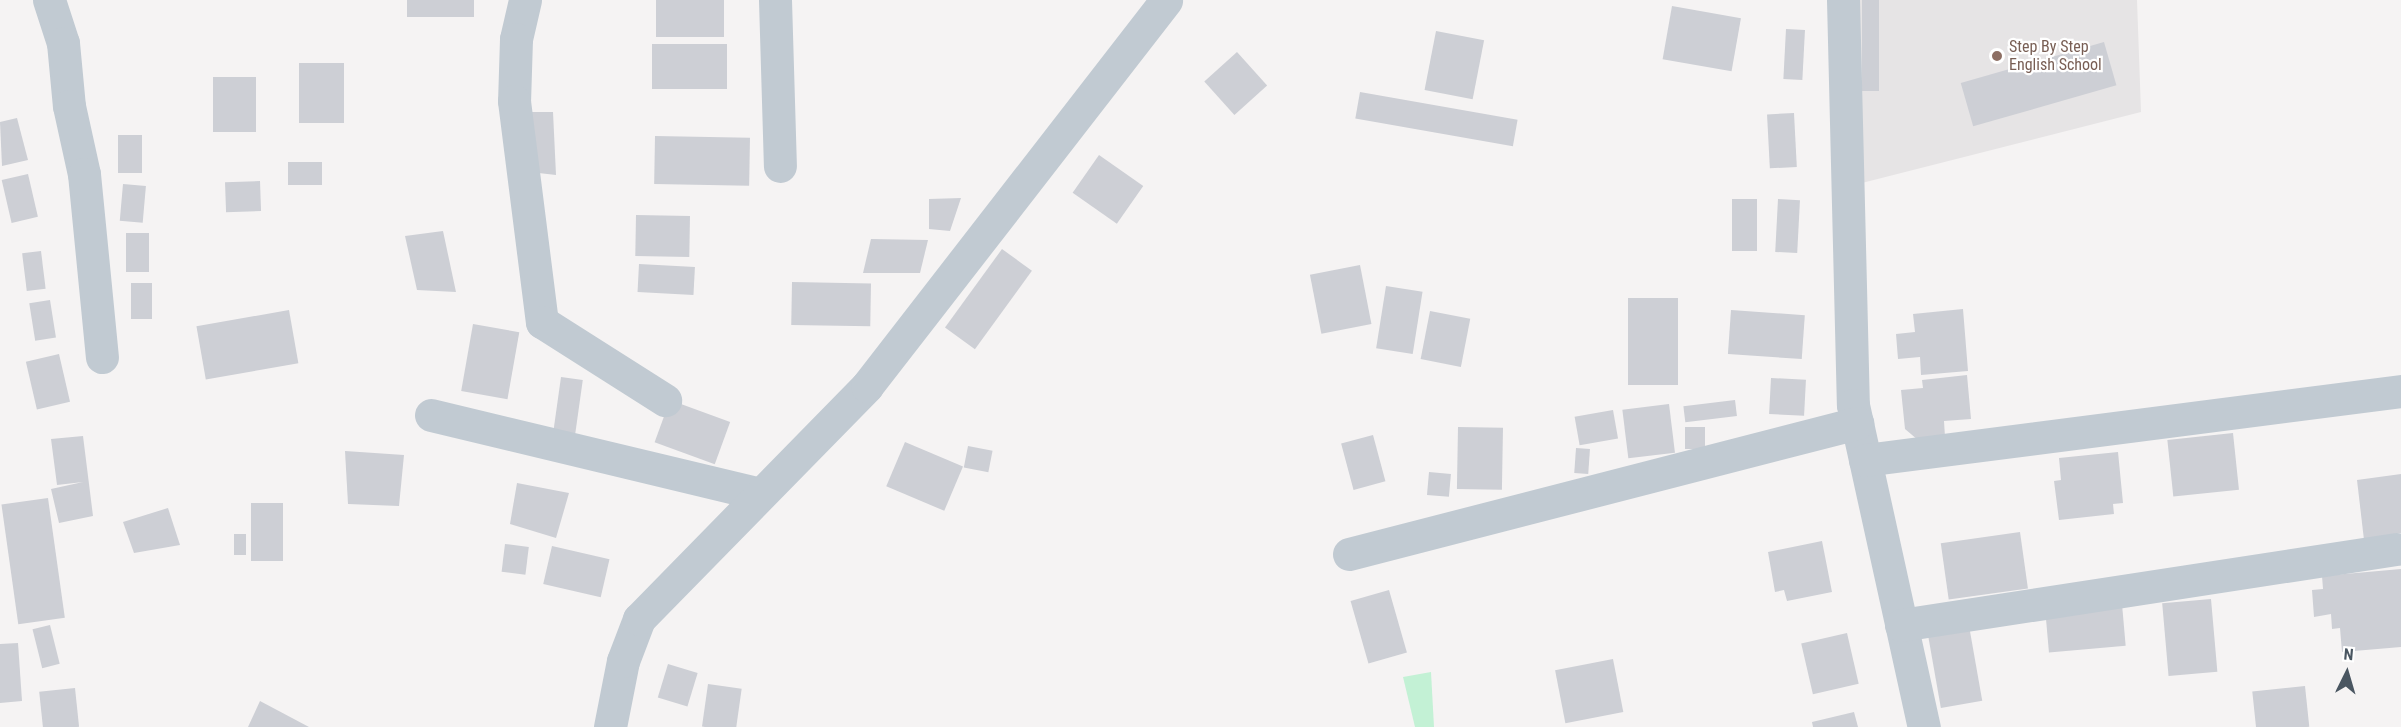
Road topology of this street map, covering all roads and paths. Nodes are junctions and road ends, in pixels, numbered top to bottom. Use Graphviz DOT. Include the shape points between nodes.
graph roads {
  1 [pos="50,0"];
  2 [pos="525,0"];
  3 [pos="775,0"];
  4 [pos="1166,0"];
  5 [pos="1843,0"];
  6 [pos="780,166"];
  7 [pos="102,357"];
  8 [pos="2401,391"];
  9 [pos="665,400"];
  10 [pos="431,415"];
  11 [pos="1857,423"];
  12 [pos="1865,460"];
  13 [pos="761,494"];
  14 [pos="2396,549"];
  15 [pos="1349,554"];
  16 [pos="1901,625"];
  17 [pos="610,727"];
  18 [pos="1924,727"];
  1 -- 7 [label="street" via="63,43 69,106 84,174"];
  2 -- 9 [label="street" via="516,39 514,101 542,322"];
  3 -- 6 [label="street"];
  4 -- 13 [label="street" via="867,386"];
  5 -- 11 [label="street"];
  8 -- 12 [label="street"];
  10 -- 13 [label="street"];
  11 -- 12 [label="street"];
  11 -- 15 [label="street"];
  12 -- 16 [label="street"];
  13 -- 17 [label="street" via="639,619 623,662"];
  14 -- 16 [label="street"];
  16 -- 18 [label="street"];
}
